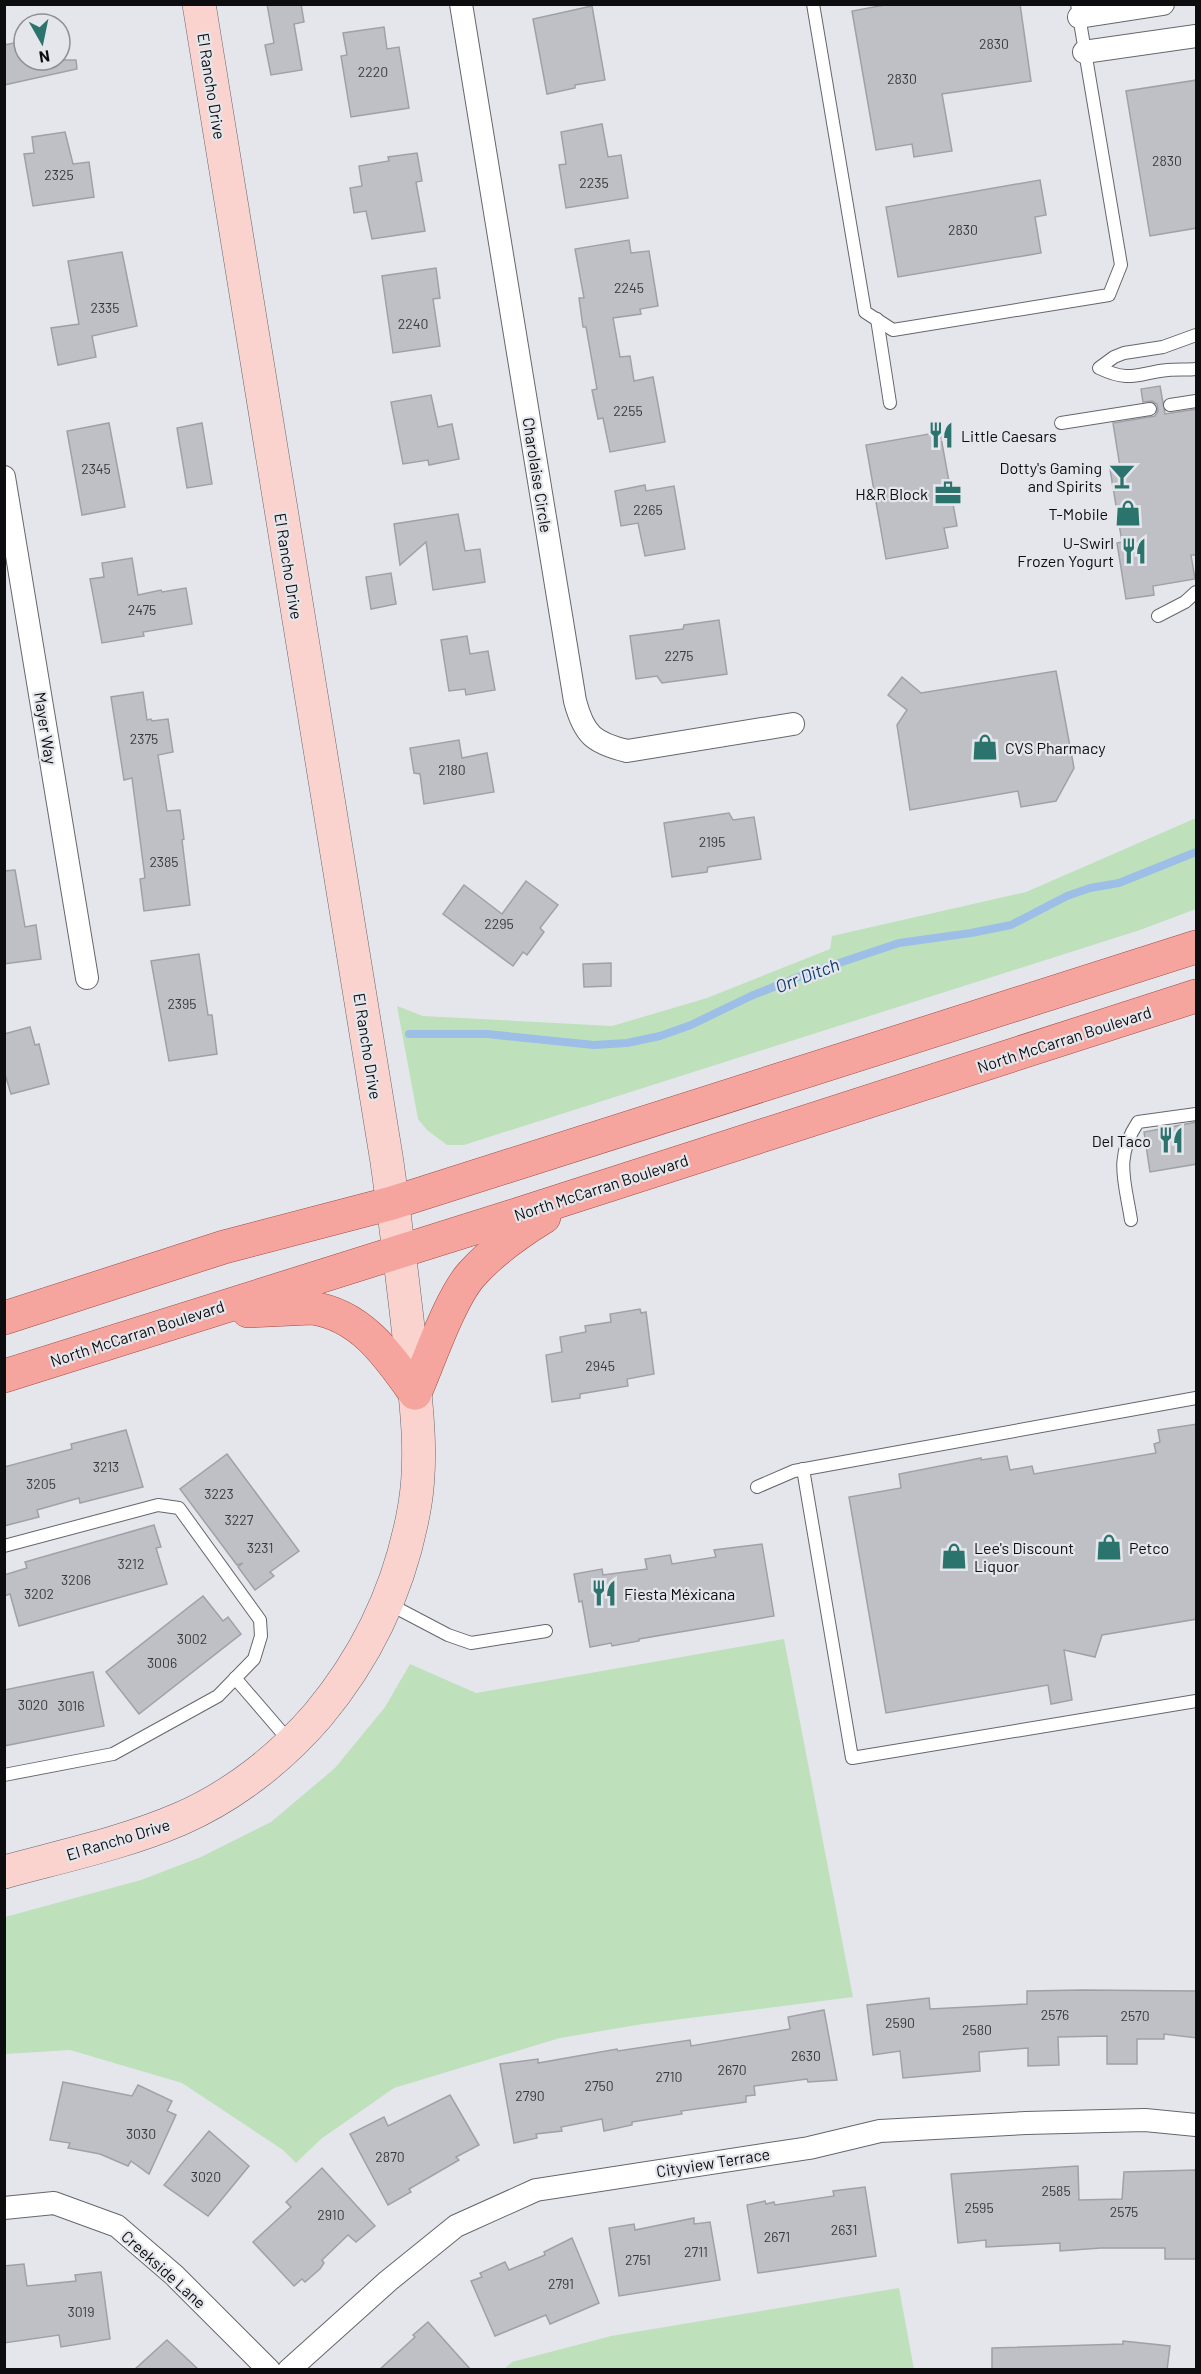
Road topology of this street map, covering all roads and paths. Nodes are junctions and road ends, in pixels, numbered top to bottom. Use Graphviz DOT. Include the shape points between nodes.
graph roads {
  1 [pos="199,4"];
  2 [pos="461,4"];
  3 [pos="813,4"];
  4 [pos="1163,4"];
  5 [pos="1078,10"];
  6 [pos="1197,36"];
  7 [pos="1084,52"];
  8 [pos="877,319"];
  9 [pos="1197,335"];
  10 [pos="1197,369"];
  11 [pos="1197,401"];
  12 [pos="890,403"];
  13 [pos="1170,405"];
  14 [pos="1150,409"];
  15 [pos="1061,423"];
  16 [pos="4,477"];
  17 [pos="1197,592"];
  18 [pos="1158,616"];
  19 [pos="794,724"];
  20 [pos="1197,947"];
  21 [pos="87,978"];
  22 [pos="1197,996"];
  23 [pos="1197,1114"];
  24 [pos="581,1193"];
  25 [pos="392,1203"];
  26 [pos="1131,1220"];
  27 [pos="398,1251"];
  28 [pos="204,1312"];
  29 [pos="4,1318"];
  30 [pos="4,1376"];
  31 [pos="415,1393"];
  32 [pos="1197,1398"];
  33 [pos="803,1469"];
  34 [pos="757,1487"];
  35 [pos="4,1546"];
  36 [pos="387,1604"];
  37 [pos="546,1631"];
  38 [pos="235,1678"];
  39 [pos="1197,1701"];
  40 [pos="291,1743"];
  41 [pos="4,1775"];
  42 [pos="4,1872"];
  43 [pos="1197,2125"];
  44 [pos="4,2208"];
  45 [pos="268,2370"];
  46 [pos="289,2370"];
  1 -- 25 [label="main road, El Rancho Drive"];
  2 -- 19 [label="street, Charolaise Circle" via="580,720 589,734 605,745 627,751"];
  3 -- 8 [label="lane" via="865,312"];
  4 -- 5 [label="street"];
  5 -- 7 [label="lane"];
  6 -- 7 [label="street"];
  7 -- 8 [label="lane" via="1121,265 1108,295 893,330"];
  8 -- 12 [label="lane"];
  9 -- 10 [label="lane" via="1163,347 1124,353 1099,368 1116,376"];
  11 -- 13 [label="lane"];
  14 -- 15 [label="lane"];
  16 -- 21 [label="street, Mayer Way"];
  17 -- 18 [label="lane"];
  20 -- 25 [label="main road"];
  22 -- 24 [label="main road, North McCarran Boulevard"];
  23 -- 26 [label="lane" via="1138,1122 1129,1136 1121,1160"];
  24 -- 27 [label="main road, North McCarran Boulevard"];
  24 -- 31 [label="main road" via="520,1232 470,1276"];
  25 -- 27 [label="main road, El Rancho Drive"];
  25 -- 29 [label="main road" via="224,1247"];
  27 -- 28 [label="main road, North McCarran Boulevard"];
  27 -- 31 [label="main road, El Rancho Drive"];
  28 -- 30 [label="main road, North McCarran Boulevard"];
  28 -- 31 [label="main road" via="312,1308 331,1312 371,1336"];
  31 -- 36 [label="main road, El Rancho Drive" via="419,1446 415,1502 403,1558"];
  32 -- 33 [label="lane"];
  33 -- 34 [label="lane"];
  33 -- 39 [label="lane" via="852,1758"];
  35 -- 38 [label="lane" via="158,1505 179,1508 260,1620 261,1636 254,1659"];
  36 -- 37 [label="lane" via="471,1643"];
  36 -- 40 [label="main road, El Rancho Drive" via="365,1650 336,1693"];
  38 -- 40 [label="lane"];
  38 -- 41 [label="lane" via="218,1696 113,1754"];
  40 -- 42 [label="main road, El Rancho Drive" via="228,1793 182,1818 135,1837"];
  43 -- 46 [label="street, Cityview Terrace" via="1145,2120 1026,2122 880,2131 809,2148 536,2190 456,2226"];
  44 -- 45 [label="street, Creekside Lane" via="54,2203 117,2226 174,2275"];
}
